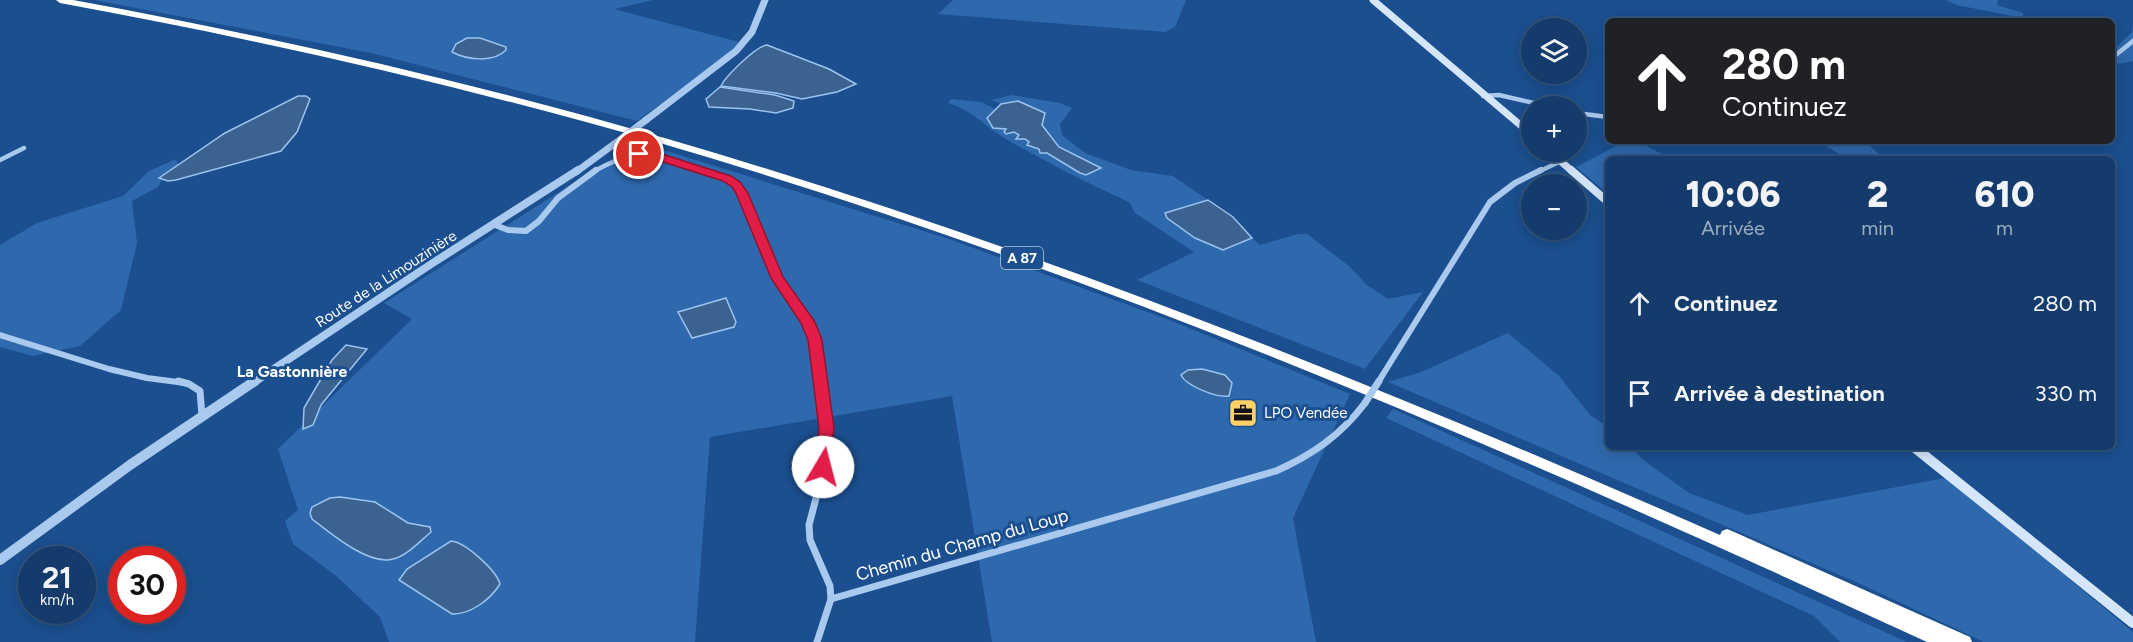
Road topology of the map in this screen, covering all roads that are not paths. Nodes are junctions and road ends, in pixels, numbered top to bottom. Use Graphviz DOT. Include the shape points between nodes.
graph roads {
  1 [pos="60,0"];
  2 [pos="84,0"];
  3 [pos="765,0"];
  4 [pos="1373,0"];
  5 [pos="2133,41"];
  6 [pos="2115,56"];
  7 [pos="1485,95"];
  8 [pos="1521,100"];
  9 [pos="1587,114"];
  10 [pos="1605,117"];
  11 [pos="1521,126"];
  12 [pos="24,148"];
  13 [pos="0,160"];
  14 [pos="1559,162"];
  15 [pos="1562,162"];
  16 [pos="1605,199"];
  17 [pos="495,225"];
  18 [pos="0,335"];
  19 [pos="202,416"];
  20 [pos="1918,450"];
  21 [pos="0,560"];
  22 [pos="831,599"];
  23 [pos="2133,623"];
  24 [pos="817,642"];
  25 [pos="1943,642"];
  26 [pos="1964,642"];
  1 -- 25 [label="highway, A 87" via="301,48 516,100 717,157 929,226 1157,308 1402,405 1680,523"];
  2 -- 26 [label="highway, A 87" via="278,38 512,94 723,153 934,221 1173,307 1395,394 1662,507"];
  3 -- 17 [label="street, Route de la Limouzinière, bridge" via="752,32 736,51 558,185"];
  4 -- 7 [label="main road"];
  5 -- 6 [label="street"];
  7 -- 8 [label="street"];
  7 -- 11 [label="main road"];
  9 -- 10 [label="street"];
  12 -- 13 [label="street"];
  14 -- 22 [label="street, Chemin du Champ du Loup, bridge" via="1515,183 1490,201 1365,403 1340,434 1295,464"];
  15 -- 16 [label="main road"];
  17 -- 19 [label="street, Route de la Limouzinière"];
  17 -- 22 [label="street" via="511,231 528,230 558,198 626,156 652,155 736,184 777,278 808,322 818,353 827,438 809,525 810,540 830,586"];
  18 -- 19 [label="street" via="84,363 191,385 200,391"];
  19 -- 21 [label="street, Route de la Limouzinière"];
  20 -- 23 [label="main road"];
  22 -- 24 [label="street"];
}
